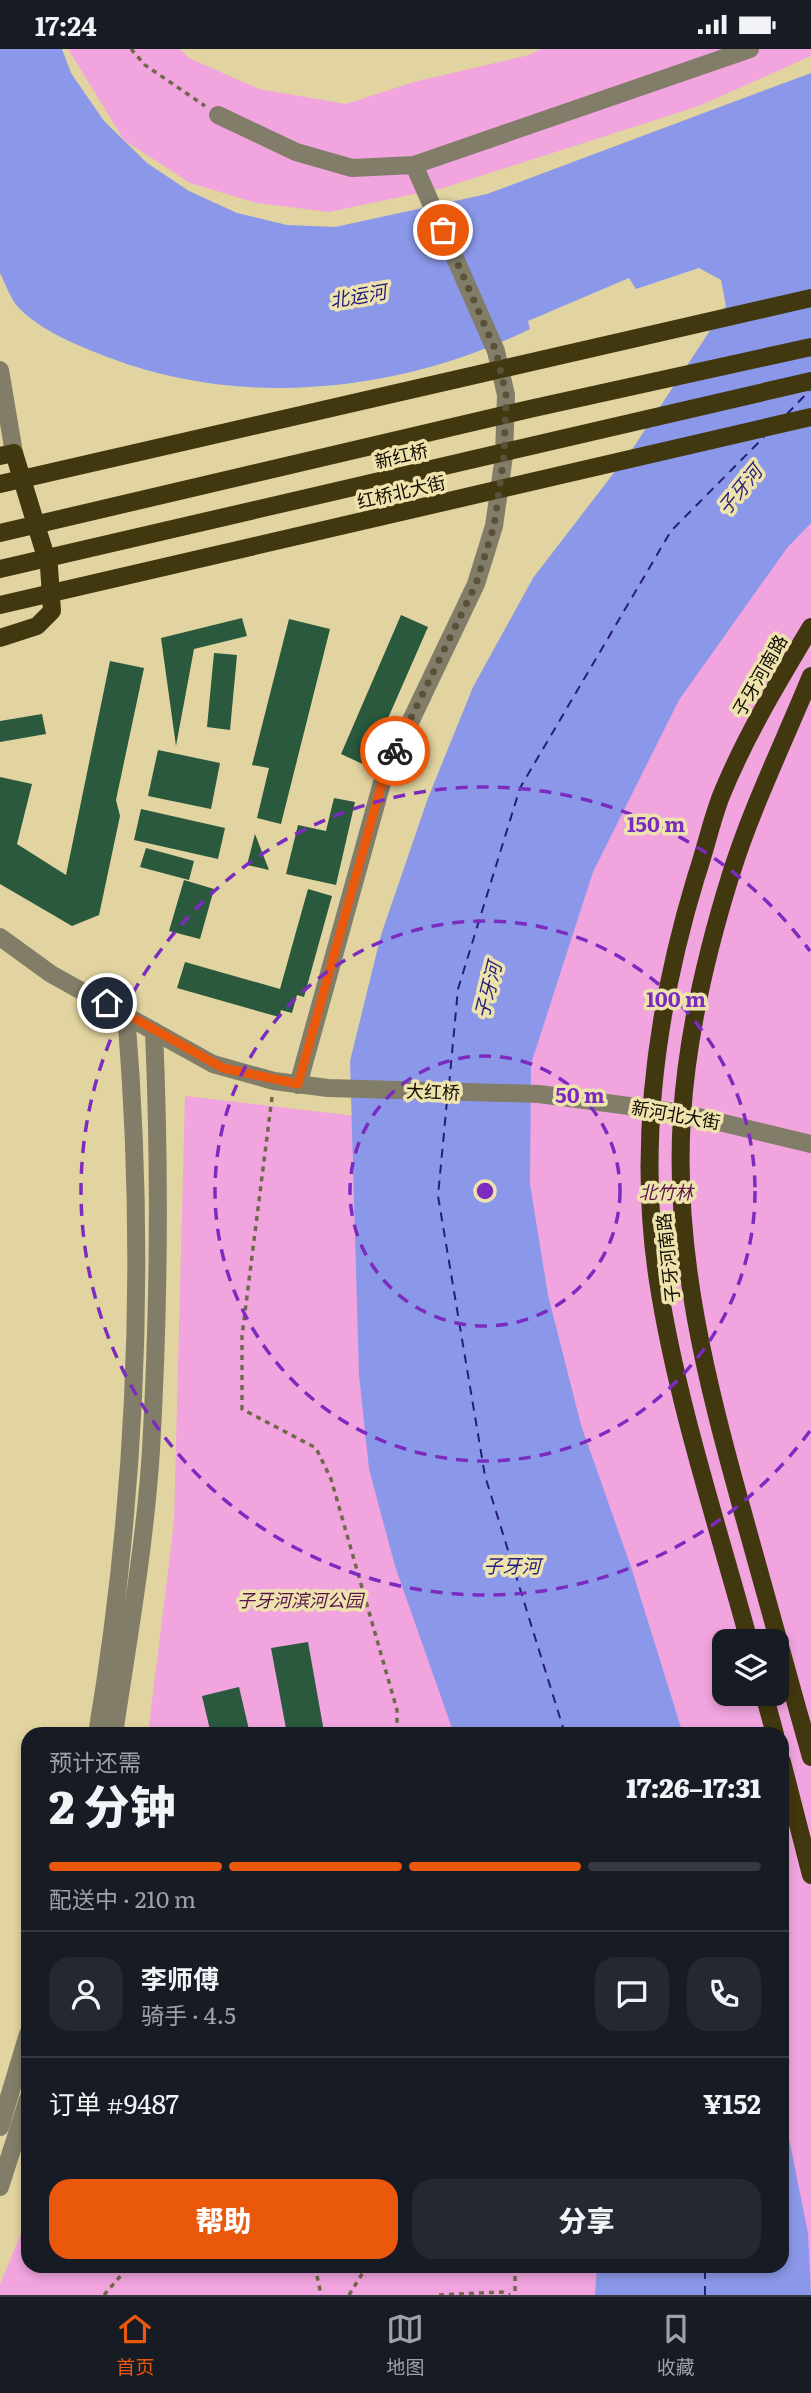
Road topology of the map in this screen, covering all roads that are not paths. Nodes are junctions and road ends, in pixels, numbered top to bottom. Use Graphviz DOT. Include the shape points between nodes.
graph roads {
  1 [pos="750,49"];
  2 [pos="218,115"];
  3 [pos="414,165"];
  4 [pos="811,298"];
  5 [pos="811,347"];
  6 [pos="0,370"];
  7 [pos="811,381"];
  8 [pos="811,417"];
  9 [pos="7,454"];
  10 [pos="0,484"];
  11 [pos="0,533"];
  12 [pos="0,569"];
  13 [pos="0,605"];
  14 [pos="811,628"];
  15 [pos="0,638"];
  16 [pos="811,676"];
  17 [pos="0,937"];
  18 [pos="126,1013"];
  19 [pos="154,1031"];
  20 [pos="298,1084"];
  21 [pos="539,1094"];
  22 [pos="650,1108"];
  23 [pos="682,1113"];
  24 [pos="811,1144"];
  25 [pos="649,1150"];
  26 [pos="680,1150"];
  27 [pos="746,1629"];
  28 [pos="767,1706"];
  29 [pos="98,1727"];
  30 [pos="115,1727"];
  31 [pos="773,1727"];
  32 [pos="811,1757"];
  33 [pos="789,1789"];
  34 [pos="811,1875"];
  35 [pos="21,2057"];
  36 [pos="21,2121"];
  37 [pos="0,2127"];
  38 [pos="0,2187"];
  1 -- 3 [label="street"];
  2 -- 3 [label="street" via="296,152 352,168"];
  3 -- 20 [label="street" via="496,351 506,395 504,456 494,526 476,584 383,779"];
  4 -- 10 [label="main road"];
  5 -- 11 [label="main road, 新红桥"];
  6 -- 9 [label="street"];
  7 -- 12 [label="main road, 新红桥"];
  8 -- 13 [label="main road, 红桥北大街"];
  9 -- 15 [label="main road" via="49,567 52,611 37,626"];
  14 -- 22 [label="main road, 子牙河南路" via="758,717 721,797 679,935 664,1002"];
  16 -- 23 [label="main road, 子牙河南路" via="732,872 702,987"];
  17 -- 18 [label="street" via="51,974"];
  18 -- 19 [label="street"];
  18 -- 29 [label="street" via="136,1137 139,1284 116,1592"];
  19 -- 20 [label="street" via="223,1068"];
  19 -- 30 [label="street" via="159,1147 150,1451 135,1604"];
  20 -- 21 [label="street, 大红桥"];
  21 -- 22 [label="street, 新河北大街"];
  22 -- 23 [label="street, 新河北大街"];
  22 -- 25 [label="main road, 子牙河南路"];
  23 -- 24 [label="street, 新河北大街"];
  23 -- 26 [label="main road, 子牙河南路"];
  25 -- 26 [label="main road" via="656,1136 666,1134 675,1138"];
  25 -- 27 [label="main road, 子牙河南路" via="655,1256 671,1349"];
  26 -- 32 [label="main road, 子牙河南路" via="690,1285 709,1391"];
  28 -- 31 [label="main road"];
  33 -- 34 [label="main road"];
  35 -- 37 [label="street"];
  36 -- 38 [label="street"];
}
